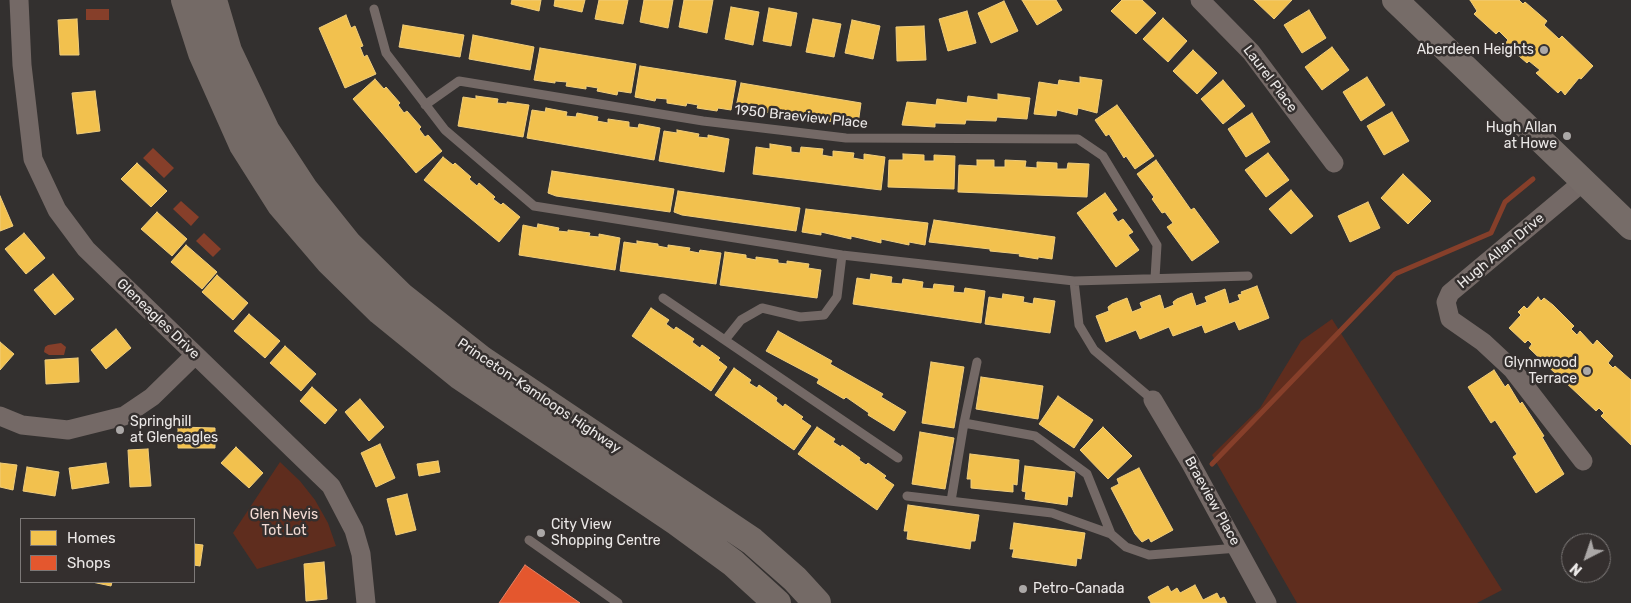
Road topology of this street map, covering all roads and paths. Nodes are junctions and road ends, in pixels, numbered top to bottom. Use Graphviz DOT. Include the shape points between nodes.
graph roads {
  1 [pos="19,0"];
  2 [pos="185,0"];
  3 [pos="213,0"];
  4 [pos="1200,0"];
  5 [pos="1395,0"];
  6 [pos="374,9"];
  7 [pos="425,105"];
  8 [pos="1334,163"];
  9 [pos="1584,182"];
  10 [pos="1631,227"];
  11 [pos="842,255"];
  12 [pos="1248,276"];
  13 [pos="1155,278"];
  14 [pos="1074,280"];
  15 [pos="663,298"];
  16 [pos="725,340"];
  17 [pos="195,355"];
  18 [pos="977,362"];
  19 [pos="1153,400"];
  20 [pos="0,416"];
  21 [pos="964,423"];
  22 [pos="898,458"];
  23 [pos="1583,460"];
  24 [pos="907,496"];
  25 [pos="951,501"];
  26 [pos="1111,534"];
  27 [pos="529,540"];
  28 [pos="1238,548"];
  29 [pos="366,603"];
  30 [pos="618,603"];
  31 [pos="777,603"];
  32 [pos="817,603"];
  33 [pos="1267,603"];
  1 -- 17 [label="street, Gleneagles Drive" via="22,65 33,158 57,210 86,249"];
  2 -- 31 [label="main road, Princeton-Kamloops Highway" via="202,53 243,145 282,205 329,261 380,310 460,376 678,522 733,562"];
  3 -- 32 [label="main road, Princeton-Kamloops Highway" via="228,51 266,131 304,189 348,244 401,296 482,360 752,541"];
  4 -- 8 [label="street, Laurel Place" via="1251,52"];
  5 -- 9 [label="main road"];
  6 -- 7 [label="lane" via="386,52"];
  7 -- 11 [label="lane" via="444,130 534,206"];
  7 -- 13 [label="lane, 1950 Braeview Place" via="459,81 703,121 846,138 1078,139 1103,156 1157,245"];
  9 -- 10 [label="main road"];
  9 -- 23 [label="street, Hugh Allan Drive" via="1450,293 1446,302 1450,318 1512,369"];
  11 -- 14 [label="lane"];
  11 -- 16 [label="lane" via="837,297 824,315 800,318 762,308 741,320"];
  12 -- 13 [label="lane"];
  13 -- 14 [label="lane"];
  14 -- 19 [label="lane" via="1079,325 1094,350"];
  15 -- 16 [label="lane"];
  16 -- 22 [label="lane"];
  17 -- 20 [label="street" via="152,397 124,416 68,430 22,425"];
  17 -- 29 [label="street, Gleneagles Drive" via="331,486 359,546"];
  18 -- 21 [label="lane"];
  19 -- 28 [label="street, Braeview Place"];
  21 -- 25 [label="lane"];
  21 -- 26 [label="lane" via="1034,436 1087,474"];
  24 -- 25 [label="lane"];
  25 -- 26 [label="lane" via="1052,513"];
  26 -- 28 [label="lane" via="1126,546 1149,554"];
  27 -- 30 [label="lane"];
  28 -- 33 [label="street, Braeview Place"];
}
